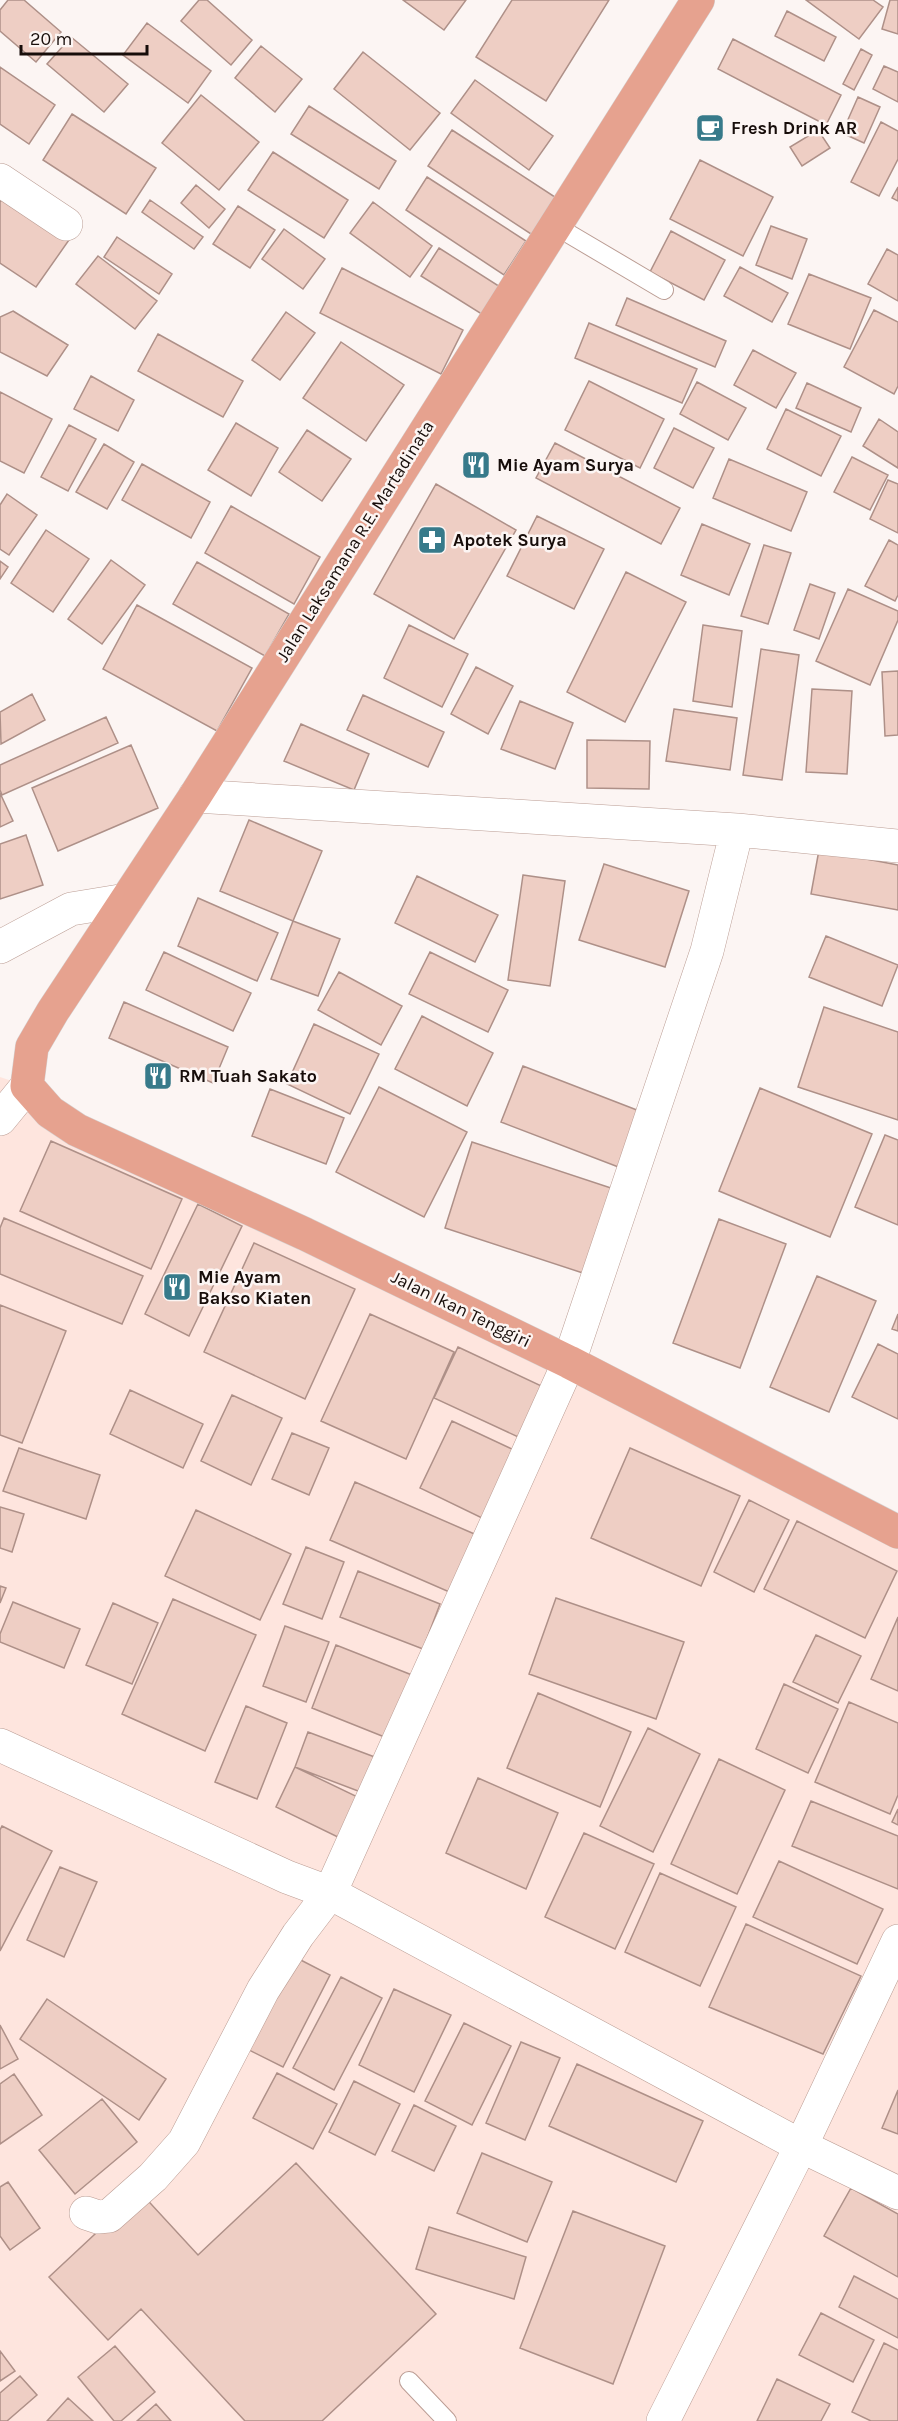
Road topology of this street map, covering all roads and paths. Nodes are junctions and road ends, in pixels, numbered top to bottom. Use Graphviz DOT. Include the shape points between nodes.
graph roads {
  1 [pos="698,0"];
  2 [pos="0,180"];
  3 [pos="66,224"];
  4 [pos="554,225"];
  5 [pos="664,290"];
  6 [pos="195,796"];
  7 [pos="737,830"];
  8 [pos="898,846"];
  9 [pos="126,900"];
  10 [pos="0,947"];
  11 [pos="14,1087"];
  12 [pos="0,1119"];
  13 [pos="569,1362"];
  14 [pos="898,1532"];
  15 [pos="0,1745"];
  16 [pos="330,1893"];
  17 [pos="898,1941"];
  18 [pos="801,2146"];
  19 [pos="898,2193"];
  20 [pos="86,2213"];
  21 [pos="409,2381"];
  22 [pos="447,2421"];
  23 [pos="663,2421"];
  1 -- 4 [label="main road, Jalan Laksamana R.E. Martadinata"];
  2 -- 3 [label="street"];
  4 -- 5 [label="lane"];
  4 -- 6 [label="main road, Jalan Laksamana R.E. Martadinata"];
  6 -- 7 [label="street"];
  6 -- 9 [label="main road, Jalan Laksamana R.E. Martadinata"];
  7 -- 8 [label="street"];
  7 -- 13 [label="street" via="707,951"];
  9 -- 10 [label="street" via="71,909"];
  9 -- 11 [label="main road, Jalan Laksamana R.E. Martadinata" via="32,1047"];
  11 -- 12 [label="street"];
  11 -- 13 [label="main road, Jalan Ikan Tenggiri" via="77,1130"];
  13 -- 14 [label="main road, Jalan Ikan Tenggiri"];
  13 -- 16 [label="street"];
  15 -- 16 [label="street" via="255,1863"];
  16 -- 18 [label="street"];
  16 -- 20 [label="street" via="263,1990 184,2142 153,2177 109,2216"];
  17 -- 18 [label="street"];
  18 -- 19 [label="street"];
  18 -- 23 [label="street"];
  21 -- 22 [label="lane"];
}
